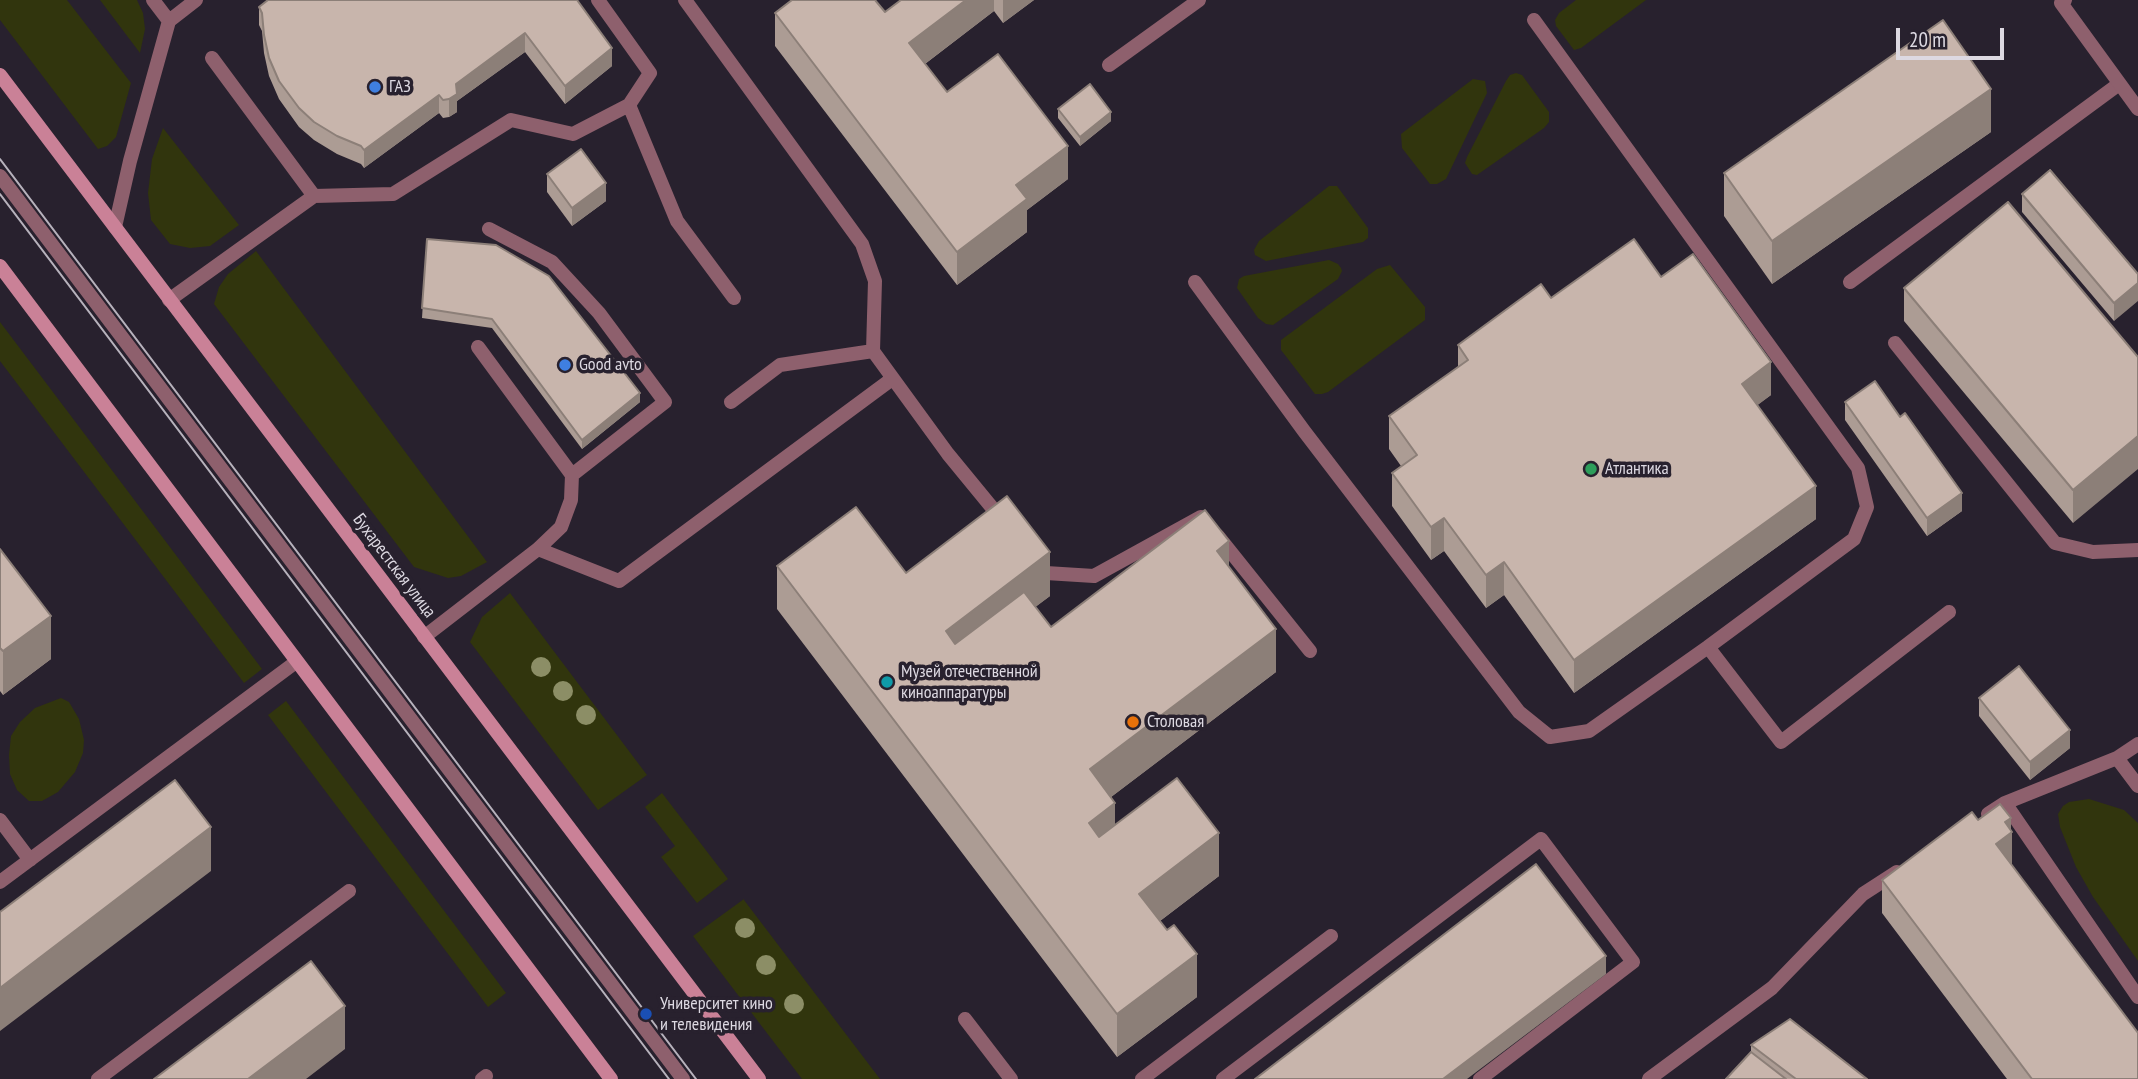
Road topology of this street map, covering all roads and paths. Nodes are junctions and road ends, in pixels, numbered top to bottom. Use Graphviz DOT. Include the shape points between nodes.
graph roads {
  1 [pos="153,0"];
  2 [pos="196,0"];
  3 [pos="598,0"];
  4 [pos="685,0"];
  5 [pos="1199,0"];
  6 [pos="2062,1"];
  7 [pos="1534,20"];
  8 [pos="169,21"];
  9 [pos="212,58"];
  10 [pos="1109,65"];
  11 [pos="0,75"];
  12 [pos="2119,84"];
  13 [pos="629,105"];
  14 [pos="2138,109"];
  15 [pos="0,176"];
  16 [pos="314,196"];
  17 [pos="115,227"];
  18 [pos="489,229"];
  19 [pos="0,266"];
  20 [pos="1195,282"];
  21 [pos="1850,282"];
  22 [pos="734,298"];
  23 [pos="169,300"];
  24 [pos="1895,342"];
  25 [pos="478,347"];
  26 [pos="873,351"];
  27 [pos="892,379"];
  28 [pos="731,402"];
  29 [pos="572,475"];
  30 [pos="1010,530"];
  31 [pos="538,549"];
  32 [pos="2138,550"];
  33 [pos="1028,551"];
  34 [pos="1949,612"];
  35 [pos="424,637"];
  36 [pos="1708,648"];
  37 [pos="1310,651"];
  38 [pos="296,662"];
  39 [pos="2138,744"];
  40 [pos="2117,758"];
  41 [pos="2138,786"];
  42 [pos="2005,803"];
  43 [pos="0,820"];
  44 [pos="1972,824"];
  45 [pos="30,859"];
  46 [pos="1907,866"];
  47 [pos="0,882"];
  48 [pos="349,891"];
  49 [pos="1331,936"];
  50 [pos="2138,997"];
  51 [pos="965,1019"];
  52 [pos="98,1079"];
  53 [pos="611,1079"];
  54 [pos="682,1079"];
  55 [pos="759,1079"];
  56 [pos="1012,1079"];
  57 [pos="1142,1079"];
  58 [pos="1223,1079"];
  59 [pos="1480,1079"];
  60 [pos="1649,1079"];
  1 -- 8 [label="street"];
  2 -- 8 [label="street"];
  3 -- 13 [label="street" via="650,73"];
  4 -- 26 [label="street" via="862,244 875,281"];
  5 -- 10 [label="street"];
  6 -- 12 [label="street"];
  7 -- 36 [label="street" via="1606,109 1858,468 1867,507 1854,539"];
  8 -- 17 [label="street"];
  9 -- 16 [label="street"];
  11 -- 17 [label="main road, Бухарестская улица"];
  12 -- 14 [label="street"];
  12 -- 21 [label="street"];
  13 -- 16 [label="street" via="573,134 511,120 393,194"];
  13 -- 22 [label="street" via="677,221"];
  15 -- 54 [label="street"];
  16 -- 23 [label="street"];
  17 -- 23 [label="main road, Бухарестская улица"];
  18 -- 29 [label="street" via="552,262 600,313 666,402"];
  19 -- 38 [label="main road"];
  20 -- 36 [label="street" via="1519,712 1550,737 1589,731"];
  23 -- 35 [label="main road, Бухарестская улица"];
  24 -- 32 [label="street" via="2055,543 2093,552"];
  25 -- 29 [label="street"];
  26 -- 27 [label="street"];
  26 -- 28 [label="street" via="780,365"];
  27 -- 30 [label="street"];
  27 -- 31 [label="street" via="619,581"];
  29 -- 31 [label="street" via="571,500 561,527"];
  31 -- 35 [label="street"];
  33 -- 37 [label="street" via="1046,573 1094,576 1202,516"];
  34 -- 36 [label="street" via="1781,742"];
  35 -- 55 [label="main road, Бухарестская улица"];
  38 -- 45 [label="street"];
  38 -- 53 [label="main road"];
  39 -- 40 [label="street"];
  40 -- 41 [label="street"];
  40 -- 42 [label="street"];
  42 -- 44 [label="street"];
  42 -- 50 [label="street"];
  43 -- 45 [label="street"];
  45 -- 47 [label="street"];
  46 -- 60 [label="street" via="1863,894 1772,988"];
  48 -- 52 [label="street"];
  49 -- 57 [label="street"];
  51 -- 56 [label="street"];
  58 -- 59 [label="street" via="1541,839 1633,962"];
}
